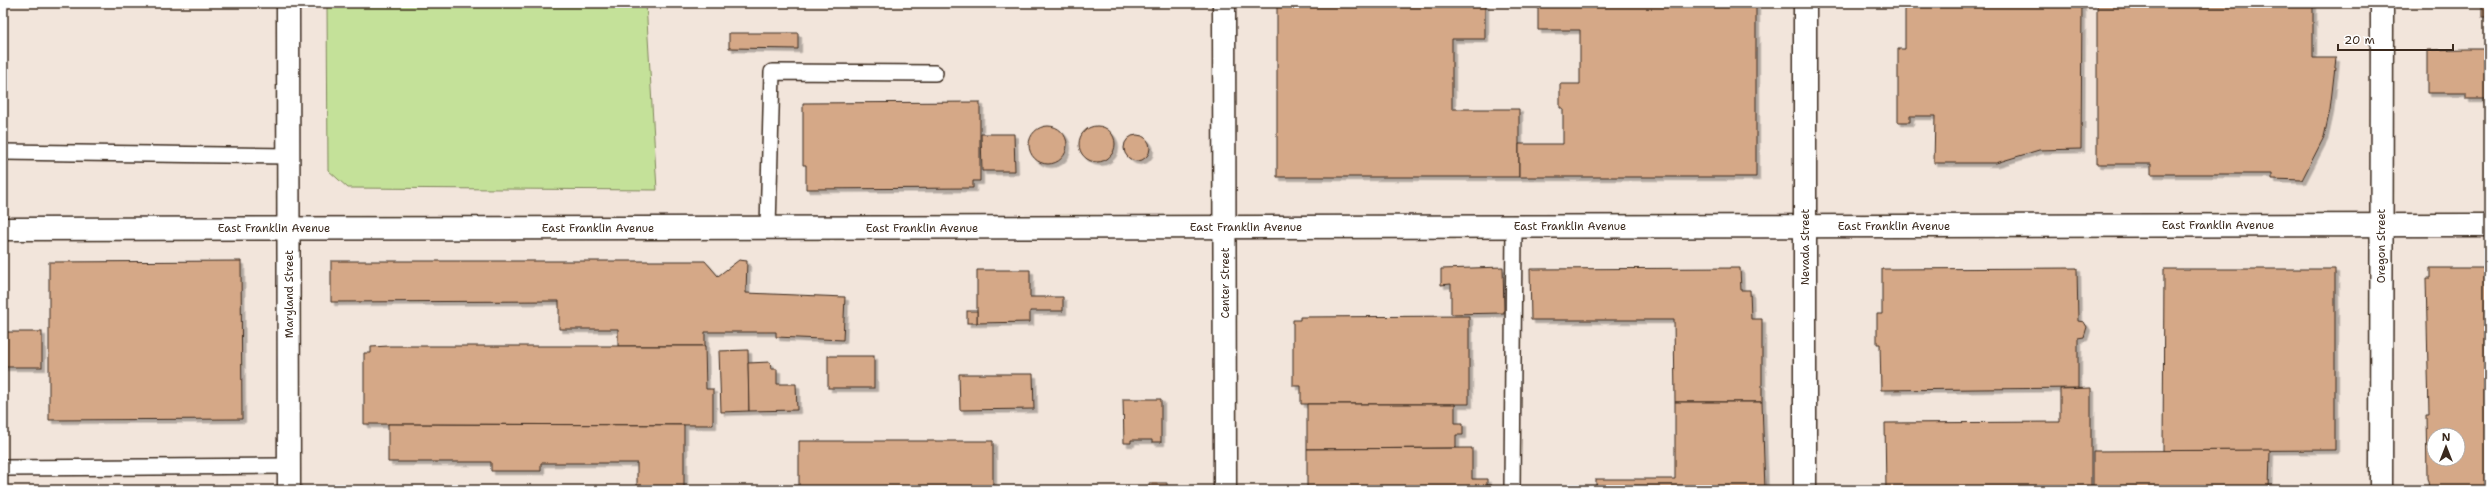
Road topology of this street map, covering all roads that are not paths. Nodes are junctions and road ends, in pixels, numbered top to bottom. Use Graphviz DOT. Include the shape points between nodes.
graph roads {
  1 [pos="288,3"];
  2 [pos="1224,3"];
  3 [pos="1805,3"];
  4 [pos="2382,3"];
  5 [pos="935,73"];
  6 [pos="3,152"];
  7 [pos="289,156"];
  8 [pos="2381,225"];
  9 [pos="2489,225"];
  10 [pos="1514,226"];
  11 [pos="1805,226"];
  12 [pos="1224,227"];
  13 [pos="289,228"];
  14 [pos="768,228"];
  15 [pos="3,229"];
  16 [pos="289,466"];
  17 [pos="3,468"];
  18 [pos="289,490"];
  19 [pos="1225,490"];
  20 [pos="1512,490"];
  21 [pos="1805,490"];
  22 [pos="2381,490"];
  1 -- 7 [label="street, Maryland Street"];
  2 -- 12 [label="street, Center Street"];
  3 -- 11 [label="street, Nevada Street"];
  4 -- 8 [label="street, Oregon Street"];
  5 -- 14 [label="lane" via="772,72"];
  6 -- 7 [label="lane"];
  7 -- 13 [label="street, Maryland Street"];
  8 -- 9 [label="street, East Franklin Avenue"];
  8 -- 11 [label="street, East Franklin Avenue"];
  8 -- 22 [label="street, Oregon Street"];
  10 -- 11 [label="street, East Franklin Avenue"];
  10 -- 12 [label="street, East Franklin Avenue"];
  10 -- 20 [label="lane"];
  11 -- 21 [label="street, Nevada Street"];
  12 -- 14 [label="street, East Franklin Avenue"];
  12 -- 19 [label="street, Center Street"];
  13 -- 14 [label="street, East Franklin Avenue"];
  13 -- 15 [label="street, East Franklin Avenue"];
  13 -- 16 [label="street, Maryland Street"];
  16 -- 17 [label="lane"];
  16 -- 18 [label="street, Maryland Street"];
}
